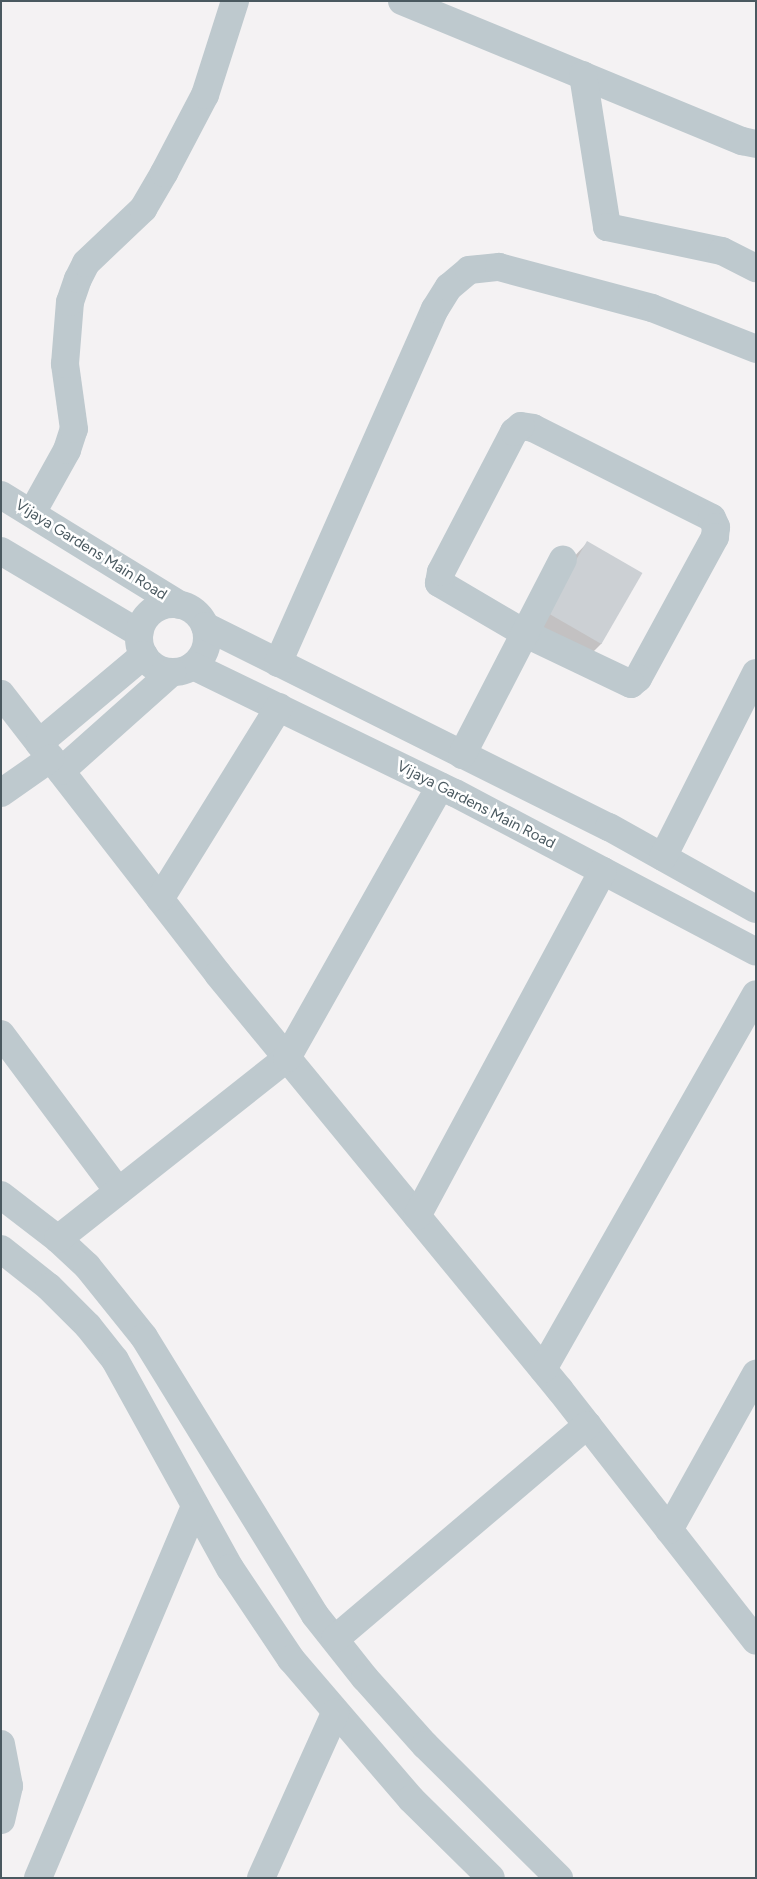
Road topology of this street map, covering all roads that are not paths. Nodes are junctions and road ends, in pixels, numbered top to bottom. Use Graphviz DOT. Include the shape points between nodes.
graph roads {
  1 [pos="235,1"];
  2 [pos="402,1"];
  3 [pos="583,75"];
  4 [pos="756,144"];
  5 [pos="756,268"];
  6 [pos="756,349"];
  7 [pos="1,495"];
  8 [pos="32,513"];
  9 [pos="1,551"];
  10 [pos="563,558"];
  11 [pos="180,605"];
  12 [pos="205,626"];
  13 [pos="526,634"];
  14 [pos="142,644"];
  15 [pos="278,662"];
  16 [pos="182,669"];
  17 [pos="756,673"];
  18 [pos="1,694"];
  19 [pos="278,707"];
  20 [pos="462,755"];
  21 [pos="50,758"];
  22 [pos="440,786"];
  23 [pos="1,794"];
  24 [pos="664,857"];
  25 [pos="603,871"];
  26 [pos="160,899"];
  27 [pos="756,909"];
  28 [pos="756,952"];
  29 [pos="756,994"];
  30 [pos="1,1034"];
  31 [pos="287,1058"];
  32 [pos="118,1191"];
  33 [pos="1,1196"];
  34 [pos="417,1216"];
  35 [pos="58,1239"];
  36 [pos="1,1249"];
  37 [pos="543,1369"];
  38 [pos="756,1374"];
  39 [pos="587,1425"];
  40 [pos="195,1506"];
  41 [pos="669,1530"];
  42 [pos="335,1639"];
  43 [pos="756,1642"];
  44 [pos="335,1712"];
  45 [pos="1,1744"];
  46 [pos="1,1820"];
  47 [pos="38,1878"];
  48 [pos="261,1878"];
  49 [pos="491,1878"];
  50 [pos="559,1878"];
  1 -- 8 [label="street" via="205,95 164,173 143,209 86,263 78,279 70,302 64,364 74,429 67,450"];
  2 -- 3 [label="street"];
  3 -- 4 [label="street"];
  3 -- 5 [label="street" via="607,227 722,251"];
  6 -- 15 [label="street" via="652,308 499,267 469,270 449,287 436,309"];
  7 -- 8 [label="street, Vijaya Gardens Main Road"];
  8 -- 11 [label="street, Vijaya Gardens Main Road"];
  9 -- 14 [label="street"];
  10 -- 13 [label="street"];
  11 -- 12 [label="street" via="191,609"];
  11 -- 14 [label="street" via="169,604 150,613"];
  12 -- 15 [label="street"];
  12 -- 16 [label="street" via="206,648"];
  13 -- 13 [label="street" via="630,684 638,678 715,537 716,527 712,518 533,428 521,426 514,432 440,572 440,583"];
  13 -- 20 [label="street"];
  14 -- 16 [label="street" via="160,670"];
  14 -- 21 [label="street"];
  15 -- 20 [label="street"];
  16 -- 19 [label="street, Vijaya Gardens Main Road"];
  16 -- 21 [label="street"];
  17 -- 24 [label="street"];
  18 -- 21 [label="street"];
  19 -- 22 [label="street, Vijaya Gardens Main Road"];
  19 -- 26 [label="street"];
  20 -- 24 [label="street"];
  21 -- 23 [label="street"];
  21 -- 26 [label="street"];
  22 -- 25 [label="street, Vijaya Gardens Main Road"];
  22 -- 31 [label="street"];
  24 -- 27 [label="street"];
  25 -- 28 [label="street, Vijaya Gardens Main Road"];
  25 -- 34 [label="street"];
  26 -- 31 [label="street"];
  29 -- 37 [label="street"];
  30 -- 32 [label="street"];
  31 -- 32 [label="street"];
  31 -- 34 [label="street"];
  32 -- 35 [label="street"];
  33 -- 35 [label="street"];
  34 -- 37 [label="street"];
  35 -- 42 [label="street" via="87,1266 144,1337 315,1614"];
  36 -- 40 [label="street" via="49,1287 88,1326 115,1360"];
  37 -- 39 [label="street"];
  38 -- 41 [label="street"];
  39 -- 41 [label="street"];
  39 -- 42 [label="street"];
  40 -- 44 [label="street" via="230,1568 292,1659"];
  40 -- 47 [label="street"];
  41 -- 43 [label="street"];
  42 -- 50 [label="street" via="425,1745"];
  44 -- 48 [label="street"];
  44 -- 49 [label="street" via="411,1799"];
  45 -- 46 [label="street" via="9,1786"];
}
